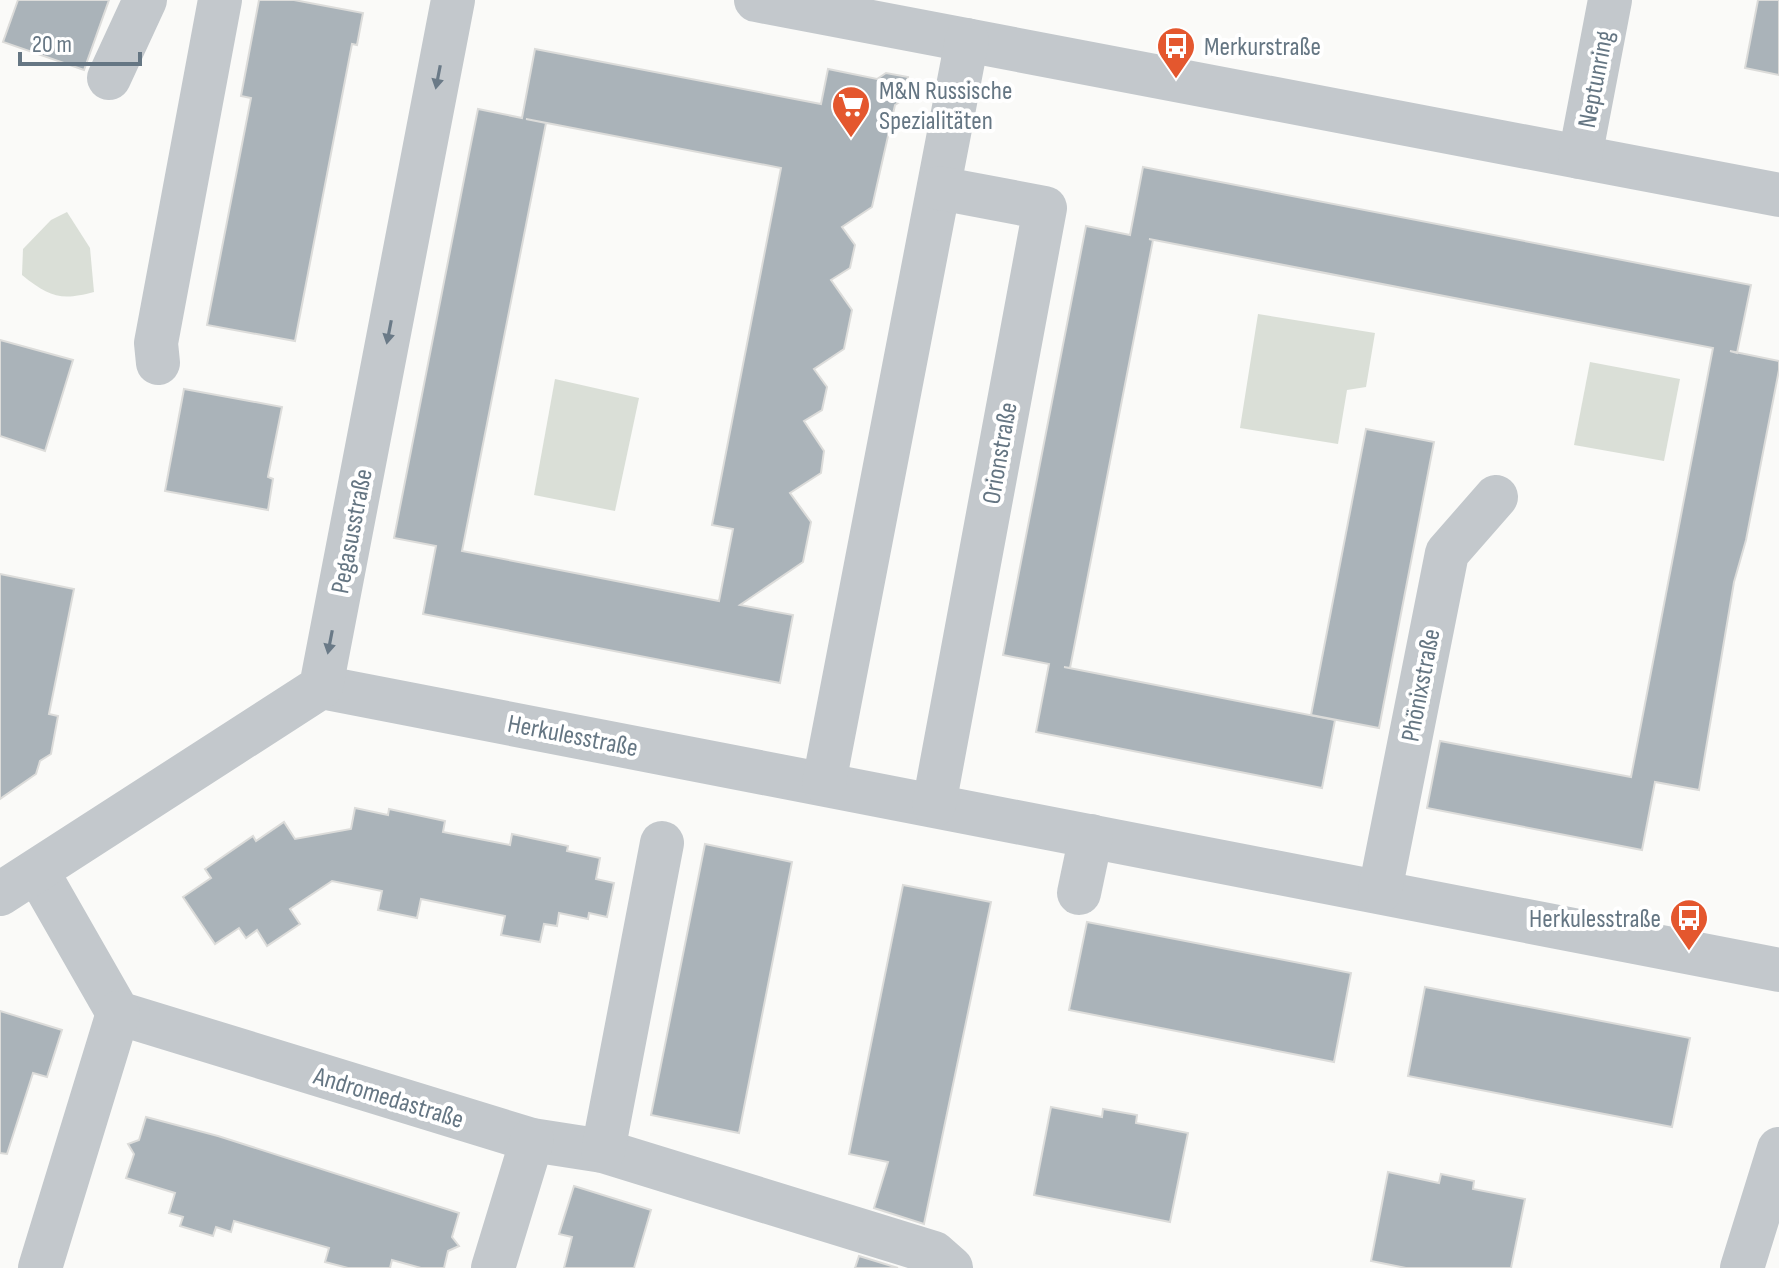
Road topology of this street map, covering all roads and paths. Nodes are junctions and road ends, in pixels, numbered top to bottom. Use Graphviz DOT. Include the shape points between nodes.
graph roads {
  1 [pos="145,0"];
  2 [pos="220,0"];
  3 [pos="453,0"];
  4 [pos="756,0"];
  5 [pos="1610,0"];
  6 [pos="967,40"];
  7 [pos="109,78"];
  8 [pos="1580,157"];
  9 [pos="939,188"];
  10 [pos="1779,195"];
  11 [pos="158,363"];
  12 [pos="1496,497"];
  13 [pos="321,687"];
  14 [pos="824,783"];
  15 [pos="934,805"];
  16 [pos="1091,836"];
  17 [pos="662,843"];
  18 [pos="38,873"];
  19 [pos="1380,891"];
  20 [pos="1079,893"];
  21 [pos="0,894"];
  22 [pos="1779,970"];
  23 [pos="118,1013"];
  24 [pos="532,1140"];
  25 [pos="1779,1149"];
  26 [pos="603,1151"];
  27 [pos="40,1268"];
  28 [pos="493,1268"];
  29 [pos="951,1268"];
  30 [pos="1742,1268"];
  1 -- 7 [label="street"];
  2 -- 11 [label="street" via="156,343"];
  3 -- 13 [label="street, Pegasusstraße, one-way"];
  4 -- 6 [label="street"];
  5 -- 8 [label="street, Neptunring"];
  6 -- 8 [label="street"];
  6 -- 9 [label="street"];
  8 -- 10 [label="street"];
  9 -- 14 [label="street"];
  9 -- 15 [label="street, Orionstraße" via="1045,208"];
  12 -- 19 [label="street, Phönixstraße" via="1447,553"];
  13 -- 14 [label="street, Herkulesstraße"];
  13 -- 18 [label="street"];
  14 -- 15 [label="street, Herkulesstraße"];
  15 -- 16 [label="street, Herkulesstraße"];
  16 -- 19 [label="street, Herkulesstraße"];
  16 -- 20 [label="street"];
  17 -- 26 [label="street"];
  18 -- 21 [label="street"];
  18 -- 23 [label="street"];
  19 -- 22 [label="street, Herkulesstraße"];
  23 -- 24 [label="street, Andromedastraße"];
  23 -- 27 [label="street"];
  24 -- 26 [label="street, Andromedastraße"];
  24 -- 28 [label="street"];
  25 -- 30 [label="street"];
  26 -- 29 [label="street, Andromedastraße" via="934,1253"];
}
